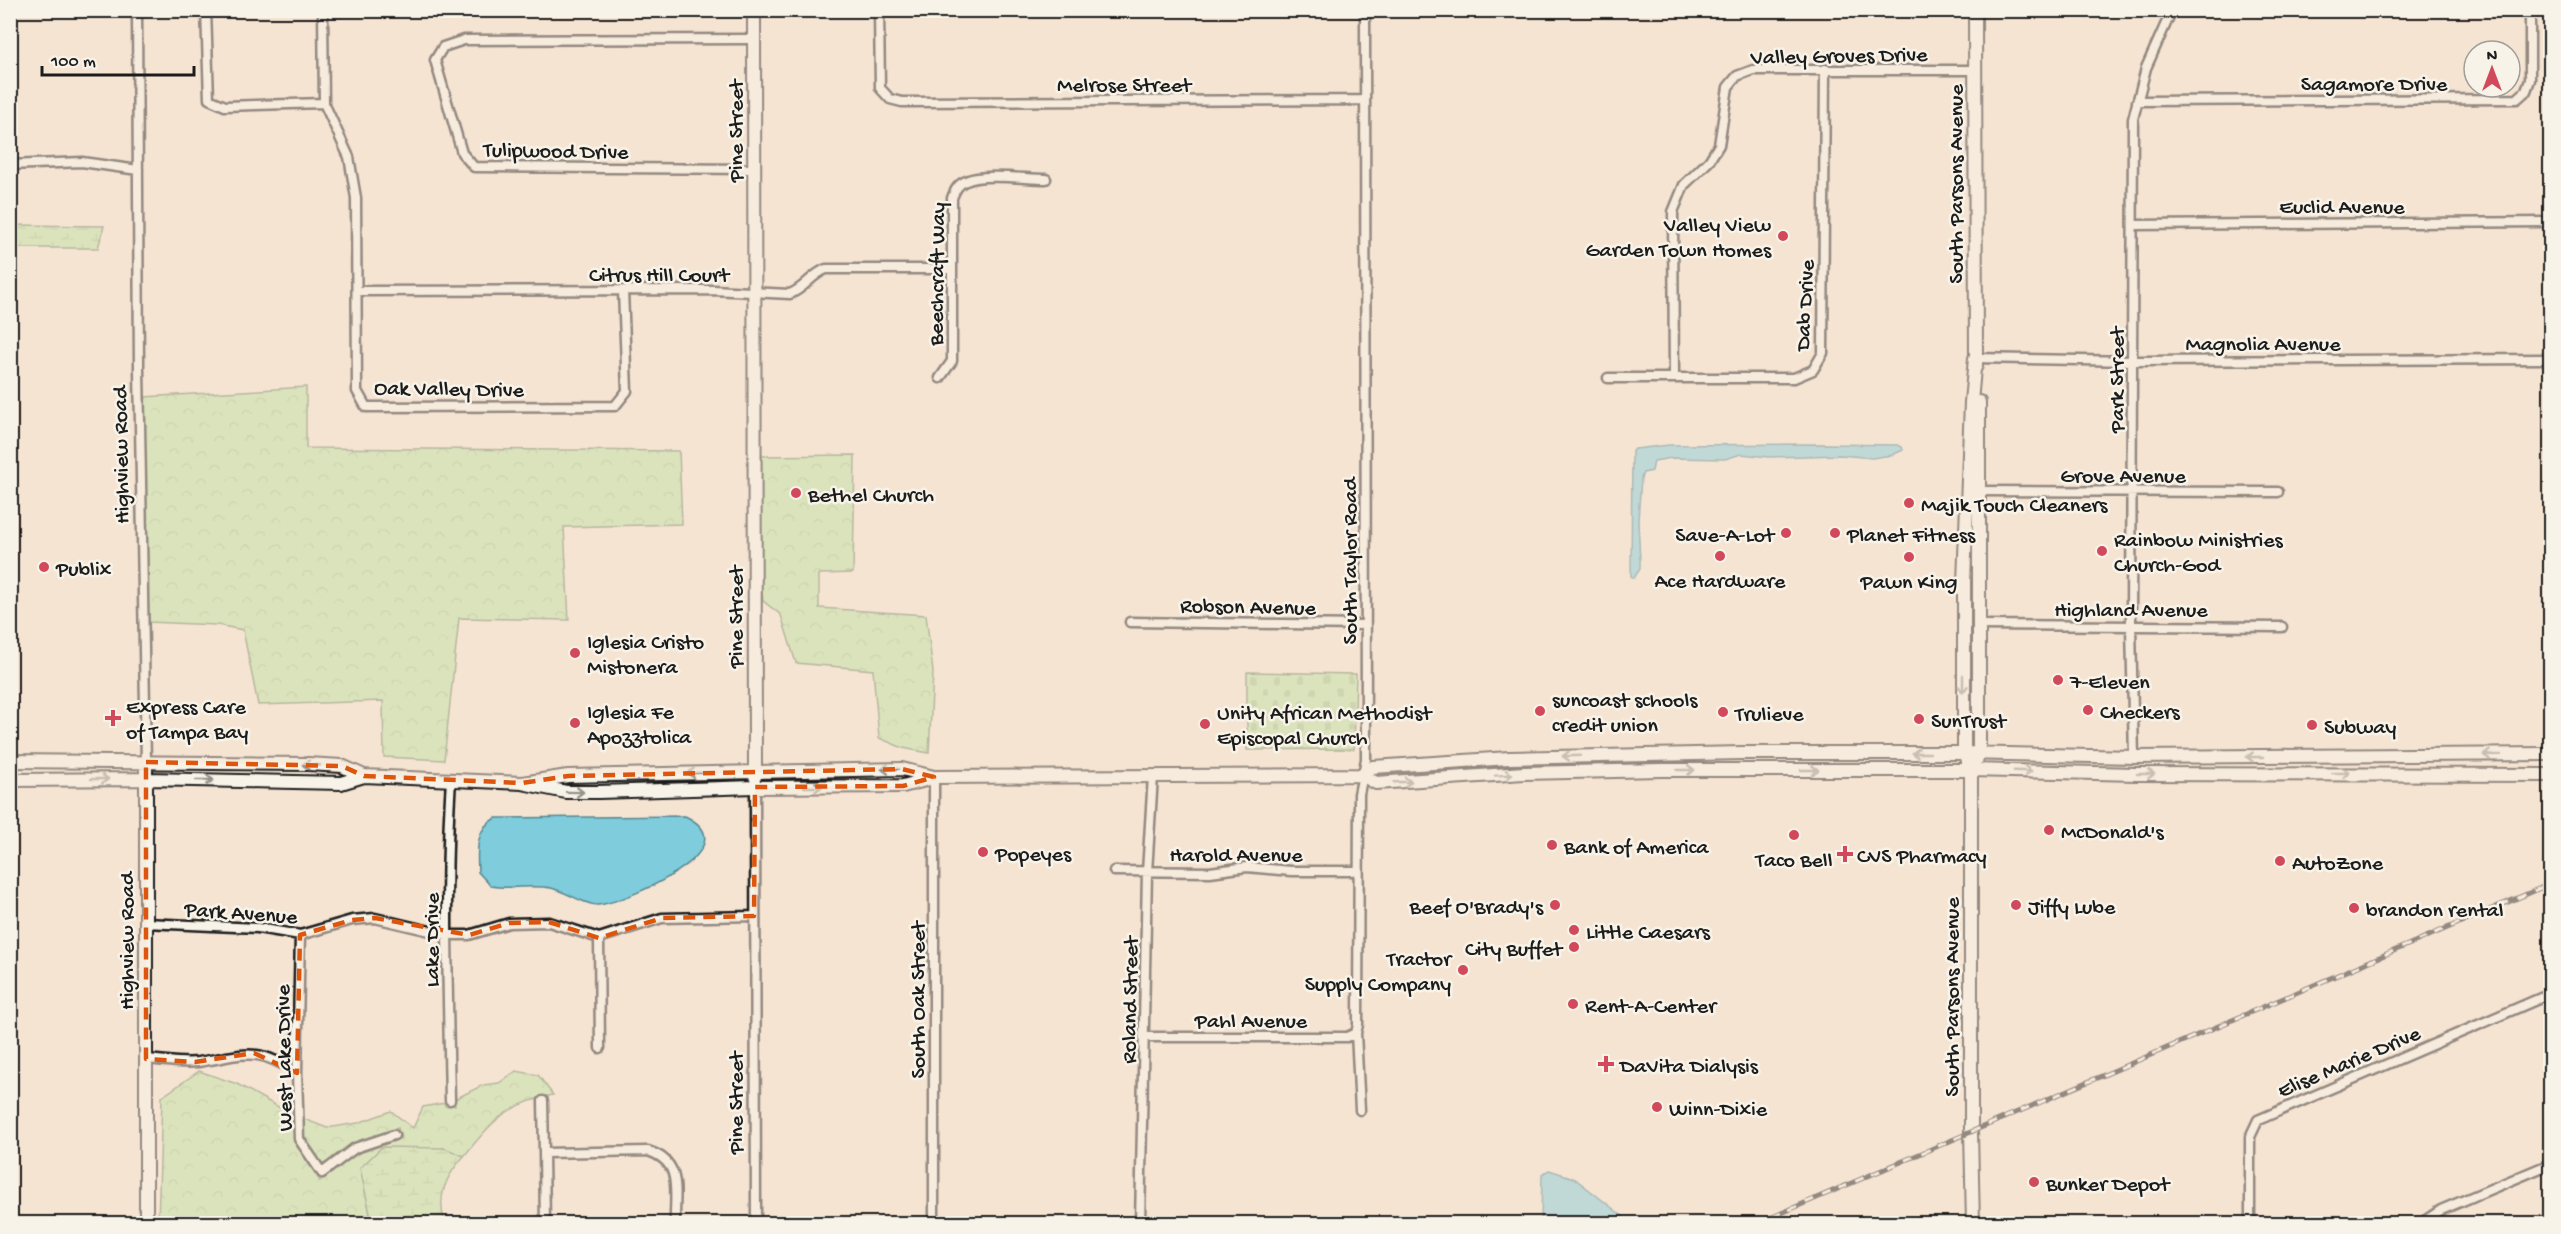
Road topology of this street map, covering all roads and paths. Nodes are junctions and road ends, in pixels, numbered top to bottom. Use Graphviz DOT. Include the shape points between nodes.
graph roads {
  1 [pos="137,10"];
  2 [pos="206,10"];
  3 [pos="323,10"];
  4 [pos="754,10"];
  5 [pos="879,10"];
  6 [pos="1365,10"];
  7 [pos="1975,10"];
  8 [pos="2172,10"];
  9 [pos="2530,10"];
  10 [pos="754,39"];
  11 [pos="1825,69"];
  12 [pos="1975,70"];
  13 [pos="1365,100"];
  14 [pos="2137,101"];
  15 [pos="324,103"];
  16 [pos="10,165"];
  17 [pos="754,169"];
  18 [pos="138,170"];
  19 [pos="1046,179"];
  20 [pos="2550,222"];
  21 [pos="2133,225"];
  22 [pos="952,269"];
  23 [pos="358,291"];
  24 [pos="623,291"];
  25 [pos="755,291"];
  26 [pos="1975,358"];
  27 [pos="2550,359"];
  28 [pos="2133,361"];
  29 [pos="940,378"];
  30 [pos="1608,378"];
  31 [pos="1674,378"];
  32 [pos="1973,491"];
  33 [pos="2133,492"];
  34 [pos="2278,492"];
  35 [pos="1130,622"];
  36 [pos="1366,625"];
  37 [pos="1981,625"];
  38 [pos="2131,627"];
  39 [pos="2282,627"];
  40 [pos="1964,753"];
  41 [pos="1979,753"];
  42 [pos="2550,754"];
  43 [pos="2134,757"];
  44 [pos="10,761"];
  45 [pos="146,762"];
  46 [pos="1971,770"];
  47 [pos="755,771"];
  48 [pos="1362,775"];
  49 [pos="2550,775"];
  50 [pos="364,776"];
  51 [pos="1153,776"];
  52 [pos="934,777"];
  53 [pos="147,779"];
  54 [pos="10,780"];
  55 [pos="451,780"];
  56 [pos="522,783"];
  57 [pos="754,787"];
  58 [pos="1114,871"];
  59 [pos="1148,872"];
  60 [pos="1358,872"];
  61 [pos="754,916"];
  62 [pos="145,923"];
  63 [pos="300,935"];
  64 [pos="447,935"];
  65 [pos="599,938"];
  66 [pos="2550,994"];
  67 [pos="1356,1033"];
  68 [pos="1146,1037"];
  69 [pos="600,1048"];
  70 [pos="146,1059"];
  71 [pos="297,1073"];
  72 [pos="450,1100"];
  73 [pos="543,1101"];
  74 [pos="1360,1110"];
  75 [pos="394,1135"];
  76 [pos="544,1153"];
  77 [pos="2550,1164"];
  78 [pos="146,1224"];
  79 [pos="546,1224"];
  80 [pos="675,1224"];
  81 [pos="756,1224"];
  82 [pos="934,1224"];
  83 [pos="1140,1224"];
  84 [pos="1973,1224"];
  85 [pos="2250,1224"];
  86 [pos="2420,1224"];
  1 -- 18 [label="street, Highview Road"];
  2 -- 15 [label="street" via="209,99 225,106"];
  3 -- 15 [label="street, Oak Valley Drive"];
  4 -- 10 [label="main road, Pine Street"];
  5 -- 13 [label="street, Melrose Street" via="880,87 885,95 902,102"];
  6 -- 13 [label="street, South Taylor Road"];
  7 -- 12 [label="main road, South Parsons Avenue"];
  8 -- 14 [label="street, Park Street" via="2146,68"];
  9 -- 14 [label="street, Sagamore Drive" via="2530,80 2517,99"];
  10 -- 17 [label="main road, Pine Street"];
  10 -- 17 [label="street, Tulipwood Drive" via="464,40 443,47 435,60 462,153 474,167"];
  11 -- 12 [label="street, Valley Groves Drive"];
  11 -- 31 [label="street, Valley Groves Drive" via="1753,70 1737,76 1728,87 1719,145 1709,161 1684,185 1673,212"];
  11 -- 31 [label="street, Dab Drive" via="1822,353 1813,370 1794,378"];
  12 -- 26 [label="main road, South Parsons Avenue"];
  13 -- 36 [label="street, South Taylor Road"];
  14 -- 21 [label="street, Park Street" via="2133,119"];
  15 -- 23 [label="street, Oak Valley Drive" via="349,157 356,198"];
  16 -- 18 [label="street" via="82,162"];
  17 -- 25 [label="main road, Pine Street"];
  18 -- 45 [label="street, Highview Road"];
  19 -- 22 [label="street, Beechcraft Way" via="983,178 967,180 956,188 952,198"];
  20 -- 21 [label="street, Euclid Avenue"];
  21 -- 28 [label="street, Park Street"];
  22 -- 25 [label="street, Citrus Hill Court" via="826,269 790,294"];
  22 -- 29 [label="street, Beechcraft Way" via="952,362"];
  23 -- 24 [label="street, Citrus Hill Court"];
  23 -- 24 [label="street, Oak Valley Drive" via="357,391 366,407 615,406 627,392"];
  24 -- 25 [label="street, Citrus Hill Court"];
  25 -- 47 [label="main road, Pine Street"];
  26 -- 28 [label="street, Magnolia Avenue"];
  26 -- 32 [label="main road, South Parsons Avenue" via="1971,402"];
  27 -- 28 [label="street, Magnolia Avenue"];
  28 -- 33 [label="street, Park Street"];
  30 -- 31 [label="street, Dab Drive"];
  32 -- 33 [label="street, Grove Avenue"];
  32 -- 37 [label="main road, South Parsons Avenue"];
  32 -- 40 [label="main road, South Parsons Avenue, one-way" via="1963,626"];
  33 -- 34 [label="street, Grove Avenue"];
  33 -- 38 [label="street, Park Street"];
  35 -- 36 [label="street, Robson Avenue"];
  36 -- 48 [label="street, South Taylor Road" via="1366,759"];
  37 -- 38 [label="street, Highland Avenue"];
  37 -- 41 [label="main road, South Parsons Avenue"];
  38 -- 39 [label="street, Highland Avenue"];
  38 -- 43 [label="street, Park Street"];
  40 -- 41 [label="main road"];
  40 -- 46 [label="main road, South Parsons Avenue"];
  40 -- 48 [label="main road, one-way" via="1509,758 1373,768"];
  41 -- 43 [label="main road"];
  41 -- 46 [label="main road, South Parsons Avenue"];
  42 -- 43 [label="main road, one-way"];
  44 -- 45 [label="main road"];
  50 -- 45 [label="main road, one-way" via="342,766"];
  45 -- 53 [label="main road, Highview Road"];
  48 -- 46 [label="main road, one-way" via="1376,783 1628,770"];
  46 -- 49 [label="main road, one-way"];
  46 -- 84 [label="main road, South Parsons Avenue"];
  52 -- 47 [label="main road, one-way" via="902,769"];
  47 -- 56 [label="main road, one-way" via="568,776"];
  47 -- 57 [label="main road, Pine Street"];
  48 -- 51 [label="main road"];
  48 -- 60 [label="street, South Taylor Road"];
  53 -- 50 [label="main road, one-way" via="341,783"];
  50 -- 55 [label="main road"];
  51 -- 52 [label="main road"];
  51 -- 59 [label="street, Roland Street"];
  57 -- 52 [label="main road, one-way" via="903,786"];
  52 -- 82 [label="street, South Oak Street"];
  54 -- 53 [label="main road, one-way"];
  53 -- 62 [label="main road, Highview Road"];
  55 -- 56 [label="main road"];
  55 -- 64 [label="street, Lake Drive"];
  56 -- 57 [label="main road, one-way" via="566,792"];
  57 -- 61 [label="street, Pine Street"];
  58 -- 59 [label="street, Harold Avenue"];
  59 -- 60 [label="street, Harold Avenue" via="1210,872 1236,867"];
  59 -- 68 [label="street, Roland Street"];
  60 -- 67 [label="street, South Taylor Road"];
  61 -- 65 [label="street" via="662,918"];
  61 -- 81 [label="street, Pine Street"];
  62 -- 63 [label="street, Park Avenue" via="258,928"];
  62 -- 70 [label="main road, Highview Road"];
  63 -- 64 [label="street, Park Avenue" via="352,920 375,918"];
  63 -- 71 [label="street, West Lake Drive"];
  64 -- 65 [label="street, Park Avenue" via="469,935 509,922 549,922"];
  64 -- 72 [label="street, Lake Drive"];
  65 -- 69 [label="street"];
  66 -- 85 [label="street, Elise Marie Drive" via="2258,1120 2250,1137"];
  67 -- 68 [label="street, Pahl Avenue"];
  67 -- 74 [label="street, South Taylor Road"];
  68 -- 83 [label="street, Roland Street"];
  70 -- 71 [label="street" via="195,1062 254,1053 275,1059"];
  70 -- 78 [label="main road, Highview Road"];
  71 -- 75 [label="street, West Lake Drive" via="299,1139 322,1173 355,1148"];
  73 -- 76 [label="street"];
  76 -- 79 [label="street"];
  76 -- 80 [label="street" via="648,1151 659,1155 669,1162 674,1174"];
  77 -- 86 [label="street" via="2441,1210"];
}
